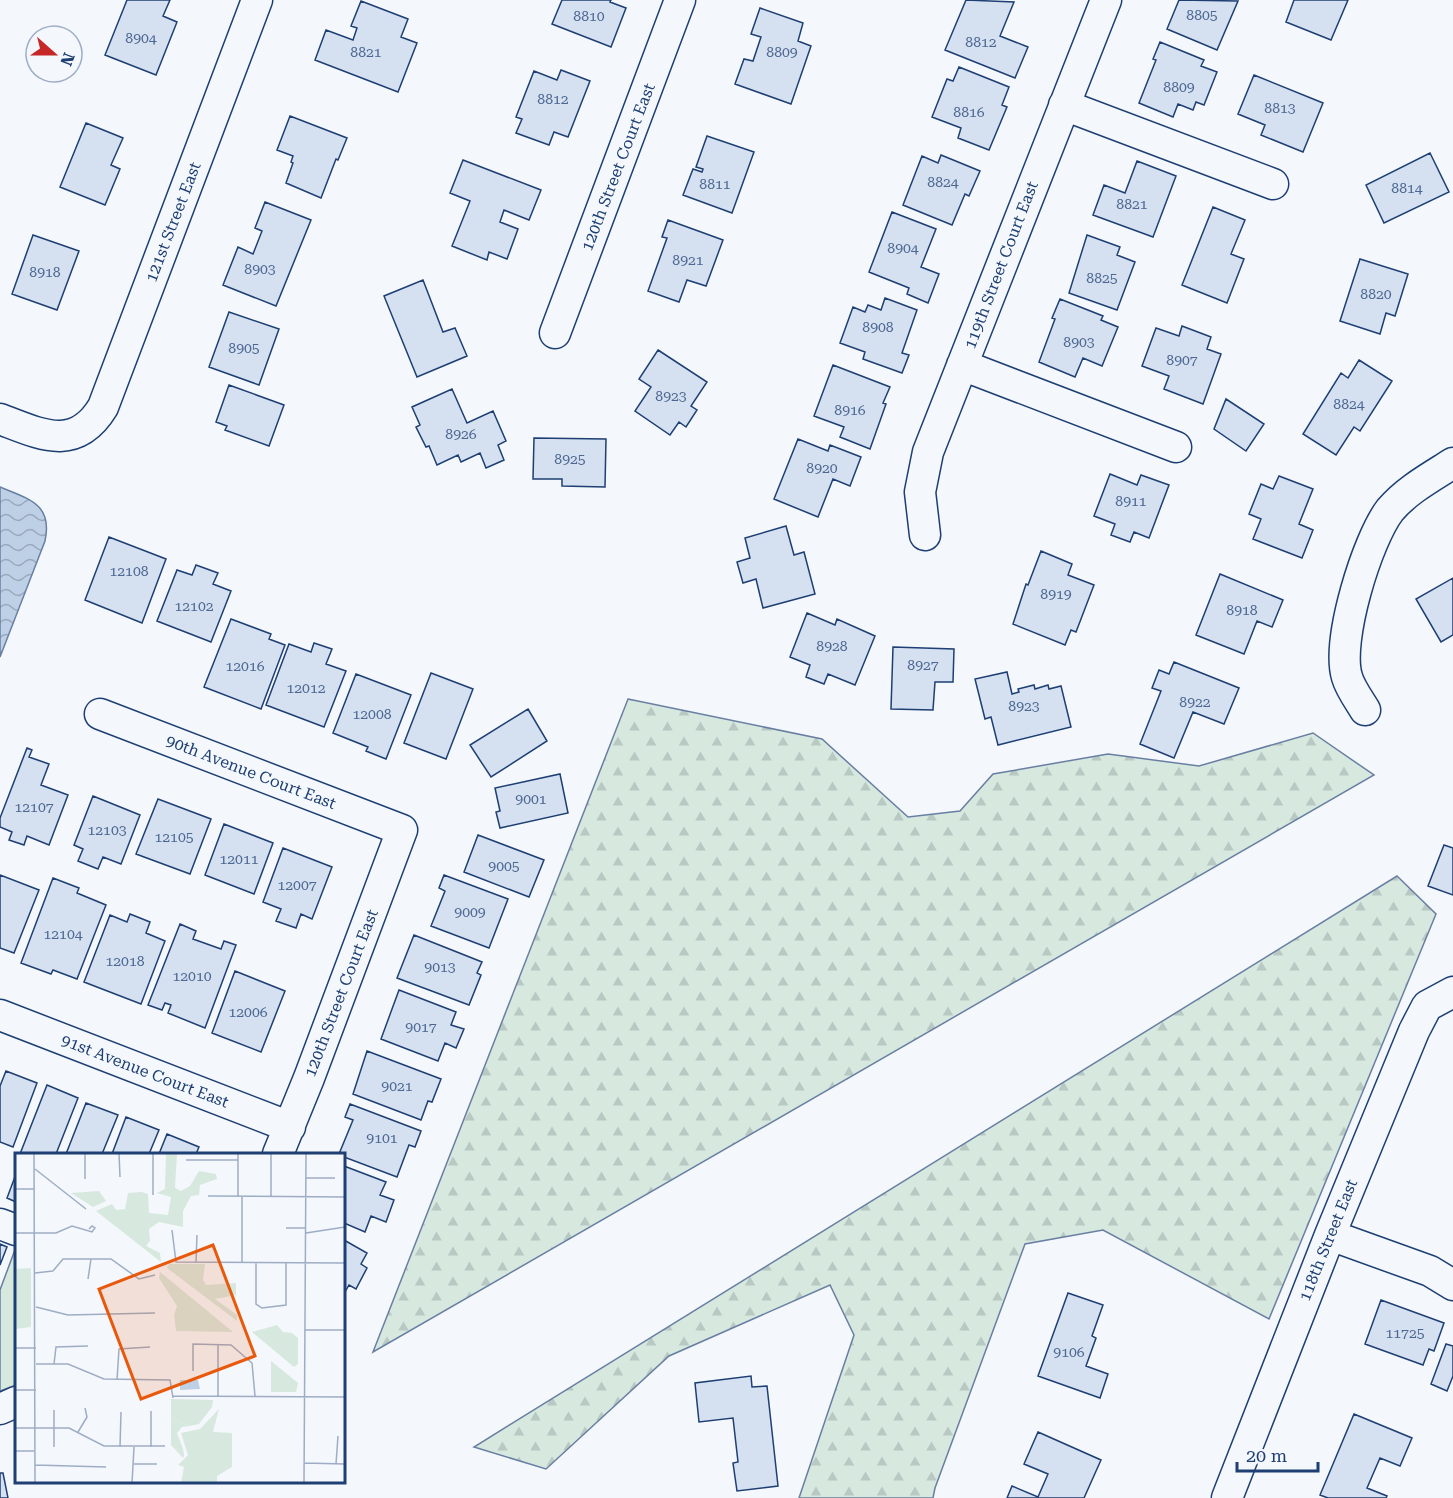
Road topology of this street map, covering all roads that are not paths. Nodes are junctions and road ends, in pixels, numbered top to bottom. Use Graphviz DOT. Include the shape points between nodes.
graph roads {
  1 [pos="257,0"];
  2 [pos="680,0"];
  3 [pos="1106,0"];
  4 [pos="1064,105"];
  5 [pos="1274,184"];
  6 [pos="555,333"];
  7 [pos="962,365"];
  8 [pos="0,419"];
  9 [pos="1176,447"];
  10 [pos="1453,463"];
  11 [pos="925,535"];
  12 [pos="1365,710"];
  13 [pos="100,714"];
  14 [pos="402,830"];
  15 [pos="1450,994"];
  16 [pos="0,1015"];
  17 [pos="290,1126"];
  18 [pos="279,1153"];
  19 [pos="0,1224"];
  20 [pos="15,1230"];
  21 [pos="1330,1235"];
  22 [pos="1453,1285"];
  23 [pos="15,1402"];
  24 [pos="0,1409"];
  25 [pos="1227,1498"];
  1 -- 8 [label="street, 121st Street East" via="97,418 76,434 51,437"];
  2 -- 6 [label="street, 120th Street Court East"];
  3 -- 4 [label="street, 119th Street Court East"];
  4 -- 5 [label="street"];
  4 -- 7 [label="street, 119th Street Court East"];
  7 -- 9 [label="street"];
  7 -- 11 [label="street, 119th Street Court East" via="928,452 920,492"];
  10 -- 12 [label="street" via="1406,494 1391,509 1371,545 1358,583 1346,650 1347,677"];
  13 -- 14 [label="street, 90th Avenue Court East"];
  14 -- 17 [label="street, 120th Street Court East"];
  15 -- 21 [label="street, 118th Street East" via="1427,1006 1414,1030"];
  16 -- 17 [label="street, 91st Avenue Court East"];
  17 -- 18 [label="street, 120th Street Court East"];
  19 -- 20 [label="street"];
  21 -- 22 [label="street" via="1430,1271"];
  21 -- 25 [label="street, 118th Street East"];
  23 -- 24 [label="street"];
}
